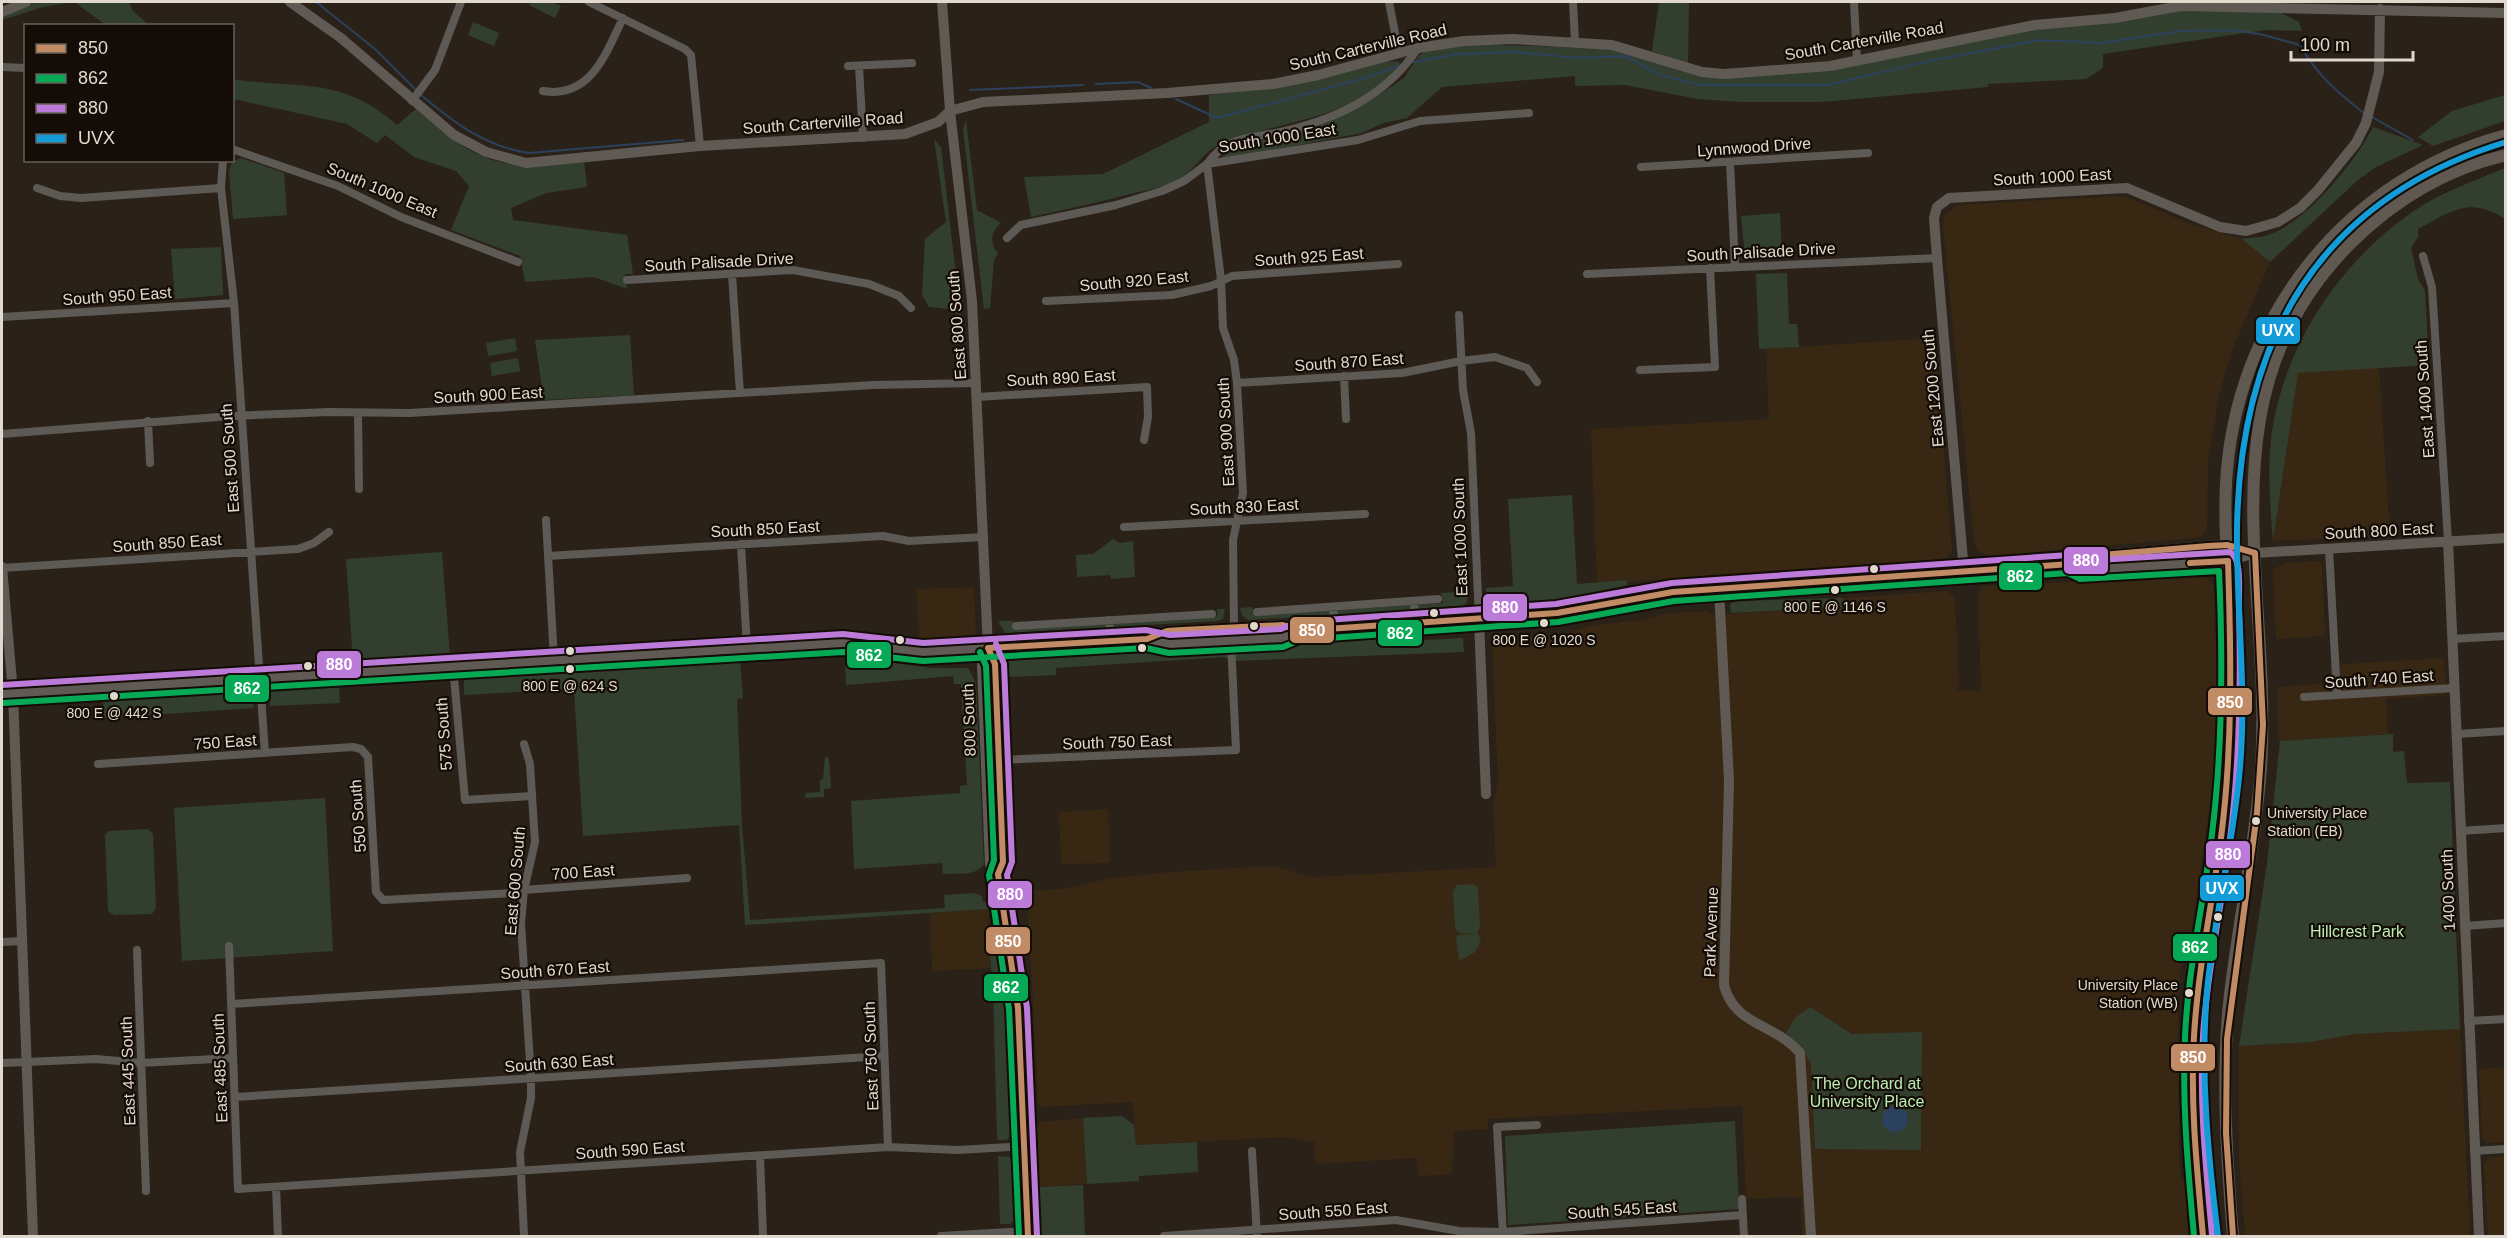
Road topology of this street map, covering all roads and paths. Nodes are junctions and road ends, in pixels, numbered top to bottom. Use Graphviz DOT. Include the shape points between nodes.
graph roads {
  1 [pos="26,2"];
  2 [pos="290,2"];
  3 [pos="460,2"];
  4 [pos="589,2"];
  5 [pos="942,2"];
  6 [pos="1389,2"];
  7 [pos="1573,2"];
  8 [pos="1854,2"];
  9 [pos="2148,7"];
  10 [pos="2380,9"];
  11 [pos="2,12"];
  12 [pos="2505,13"];
  13 [pos="623,18"];
  14 [pos="1575,42"];
  15 [pos="1418,48"];
  16 [pos="1399,54"];
  17 [pos="1857,60"];
  18 [pos="912,63"];
  19 [pos="848,66"];
  20 [pos="859,66"];
  21 [pos="2,67"];
  22 [pos="24,68"];
  23 [pos="543,91"];
  24 [pos="412,101"];
  25 [pos="950,111"];
  26 [pos="1529,113"];
  27 [pos="2505,135"];
  28 [pos="863,138"];
  29 [pos="700,146"];
  30 [pos="234,150"];
  31 [pos="1868,153"];
  32 [pos="2505,155"];
  33 [pos="223,162"];
  34 [pos="1730,162"];
  35 [pos="1207,164"];
  36 [pos="1641,167"];
  37 [pos="37,188"];
  38 [pos="221,188"];
  39 [pos="1941,203"];
  40 [pos="1007,238"];
  41 [pos="2423,256"];
  42 [pos="1937,258"];
  43 [pos="518,262"];
  44 [pos="1398,264"];
  45 [pos="1735,266"];
  46 [pos="1710,268"];
  47 [pos="1587,274"];
  48 [pos="732,275"];
  49 [pos="627,280"];
  50 [pos="1221,280"];
  51 [pos="1046,301"];
  52 [pos="234,303"];
  53 [pos="911,309"];
  54 [pos="1459,315"];
  55 [pos="2,317"];
  56 [pos="1461,361"];
  57 [pos="1640,370"];
  58 [pos="1344,376"];
  59 [pos="1537,382"];
  60 [pos="976,383"];
  61 [pos="1237,383"];
  62 [pos="740,393"];
  63 [pos="977,397"];
  64 [pos="358,413"];
  65 [pos="240,416"];
  66 [pos="1346,419"];
  67 [pos="148,421"];
  68 [pos="2,434"];
  69 [pos="1144,440"];
  70 [pos="150,463"];
  71 [pos="359,489"];
  72 [pos="1365,514"];
  73 [pos="546,520"];
  74 [pos="1237,521"];
  75 [pos="1124,527"];
  76 [pos="329,532"];
  77 [pos="984,537"];
  78 [pos="2505,538"];
  79 [pos="2448,542"];
  80 [pos="741,544"];
  81 [pos="2227,545"];
  82 [pos="2329,549"];
  83 [pos="250,552"];
  84 [pos="2255,553"];
  85 [pos="548,556"];
  86 [pos="2228,561"];
  87 [pos="2070,564"];
  88 [pos="2,567"];
  89 [pos="1964,572"];
  90 [pos="1719,589"];
  91 [pos="1438,599"];
  92 [pos="1414,601"];
  93 [pos="1333,607"];
  94 [pos="1257,612"];
  95 [pos="1212,614"];
  96 [pos="1181,615"];
  97 [pos="1109,620"];
  98 [pos="1479,620"];
  99 [pos="1415,624"];
  100 [pos="1016,626"];
  101 [pos="1234,627"];
  102 [pos="1335,628"];
  103 [pos="1182,630"];
  104 [pos="1298,631"];
  105 [pos="2505,636"];
  106 [pos="1147,639"];
  107 [pos="2452,639"];
  108 [pos="1111,641"];
  109 [pos="1231,641"];
  110 [pos="1169,644"];
  111 [pos="747,648"];
  112 [pos="988,648"];
  113 [pos="554,658"];
  114 [pos="453,666"];
  115 [pos="259,680"];
  116 [pos="2455,688"];
  117 [pos="7,694"];
  118 [pos="2337,695"];
  119 [pos="2304,697"];
  120 [pos="2505,732"];
  121 [pos="2457,734"];
  122 [pos="524,744"];
  123 [pos="354,747"];
  124 [pos="265,753"];
  125 [pos="998,760"];
  126 [pos="98,764"];
  127 [pos="1486,794"];
  128 [pos="532,796"];
  129 [pos="2505,828"];
  130 [pos="2460,831"];
  131 [pos="998,874"];
  132 [pos="687,878"];
  133 [pos="524,890"];
  134 [pos="376,892"];
  135 [pos="2505,923"];
  136 [pos="2465,926"];
  137 [pos="22,941"];
  138 [pos="2,942"];
  139 [pos="229,946"];
  140 [pos="137,950"];
  141 [pos="881,963"];
  142 [pos="525,985"];
  143 [pos="231,1004"];
  144 [pos="2505,1018"];
  145 [pos="2468,1021"];
  146 [pos="884,1056"];
  147 [pos="233,1058"];
  148 [pos="27,1061"];
  149 [pos="2,1063"];
  150 [pos="141,1063"];
  151 [pos="531,1078"];
  152 [pos="235,1097"];
  153 [pos="1537,1125"];
  154 [pos="1025,1146"];
  155 [pos="888,1147"];
  156 [pos="2505,1149"];
  157 [pos="1252,1151"];
  158 [pos="2474,1151"];
  159 [pos="760,1156"];
  160 [pos="520,1171"];
  161 [pos="276,1187"];
  162 [pos="238,1189"];
  163 [pos="146,1191"];
  164 [pos="1742,1199"];
  165 [pos="1743,1215"];
  166 [pos="1257,1233"];
  167 [pos="1028,1234"];
  168 [pos="1503,1234"];
  169 [pos="33,1236"];
  170 [pos="278,1236"];
  171 [pos="524,1236"];
  172 [pos="763,1236"];
  173 [pos="941,1236"];
  174 [pos="1164,1236"];
  175 [pos="1744,1236"];
  176 [pos="1811,1236"];
  177 [pos="2204,1236"];
  178 [pos="2233,1236"];
  179 [pos="2479,1236"];
  1 -- 11 [label="street"];
  2 -- 24 [label="street, South Carterville Road" via="340,38"];
  3 -- 24 [label="street" via="435,70"];
  4 -- 13 [label="street"];
  5 -- 25 [label="street, East 800 South"];
  6 -- 16 [label="street"];
  7 -- 14 [label="street"];
  8 -- 17 [label="street"];
  9 -- 10 [label="street, South Carterville Road"];
  9 -- 17 [label="street, South Carterville Road"];
  10 -- 12 [label="street, South Carterville Road"];
  10 -- 39 [label="street, South 1000 East" via="2379,72 2373,103 2356,143 2318,190 2289,215 2266,227 2246,231 2220,227 2127,188 1949,198"];
  13 -- 23 [label="street" via="600,66 587,81 568,91"];
  13 -- 29 [label="street" via="687,50 693,59"];
  14 -- 15 [label="street, South Carterville Road" via="1464,41"];
  14 -- 17 [label="street, South Carterville Road" via="1623,47 1710,73 1791,70"];
  15 -- 16 [label="street, South Carterville Road"];
  15 -- 35 [label="street" via="1395,79 1356,104 1305,126 1237,140 1216,151"];
  16 -- 25 [label="street, South Carterville Road" via="1273,84 983,102"];
  18 -- 20 [label="street"];
  19 -- 20 [label="street"];
  20 -- 28 [label="street"];
  21 -- 22 [label="street"];
  24 -- 29 [label="street, South Carterville Road" via="469,145 526,163"];
  25 -- 28 [label="street, South Carterville Road" via="938,122 912,132"];
  25 -- 60 [label="street, East 800 South" via="972,301"];
  26 -- 35 [label="street, South 1000 East" via="1420,121 1358,140"];
  27 -- 81 [label="main road" via="2433,162 2380,194 2321,247 2288,292 2258,346 2238,403 2226,482"];
  28 -- 29 [label="street, South Carterville Road"];
  30 -- 43 [label="street, South 1000 East" via="338,186 401,217"];
  31 -- 34 [label="street, Lynnwood Drive"];
  32 -- 84 [label="main road" via="2434,181 2385,214 2342,253 2299,310 2277,356 2259,419 2252,478"];
  33 -- 38 [label="street, East 500 South"];
  34 -- 36 [label="street, Lynnwood Drive"];
  34 -- 45 [label="street"];
  35 -- 40 [label="street, South 1000 East" via="1162,191 1021,225"];
  35 -- 50 [label="street, East 900 South"];
  37 -- 38 [label="street" via="75,198"];
  38 -- 52 [label="street, East 500 South"];
  39 -- 42 [label="street, East 1200 South" via="1934,218"];
  41 -- 79 [label="street, East 1400 South" via="2432,287"];
  42 -- 45 [label="street, South Palisade Drive"];
  42 -- 89 [label="street, East 1200 South"];
  44 -- 50 [label="street, South 925 East"];
  45 -- 46 [label="street, South Palisade Drive"];
  46 -- 47 [label="street, South Palisade Drive"];
  46 -- 57 [label="street" via="1715,367"];
  48 -- 49 [label="street, South Palisade Drive"];
  48 -- 53 [label="street, South Palisade Drive" via="794,270 869,284 899,296"];
  48 -- 62 [label="street"];
  50 -- 51 [label="street, South 920 East" via="1172,295"];
  50 -- 61 [label="street, East 900 South" via="1223,328"];
  52 -- 55 [label="street, South 950 East"];
  52 -- 65 [label="street, East 500 South"];
  54 -- 56 [label="street, East 1000 South"];
  56 -- 58 [label="street, South 870 East" via="1402,373"];
  56 -- 59 [label="street, South 870 East" via="1505,359 1527,368"];
  56 -- 98 [label="street, East 1000 South" via="1471,433"];
  58 -- 61 [label="street, South 870 East"];
  58 -- 66 [label="street"];
  60 -- 62 [label="street, South 900 East"];
  60 -- 63 [label="street, East 800 South"];
  61 -- 74 [label="street, East 900 South" via="1243,494"];
  62 -- 64 [label="street, South 900 East"];
  63 -- 69 [label="street, South 890 East" via="1147,387"];
  63 -- 77 [label="street, East 800 South"];
  64 -- 65 [label="street, South 900 East"];
  64 -- 71 [label="street"];
  65 -- 67 [label="street, South 900 East"];
  65 -- 83 [label="street, East 500 South"];
  67 -- 68 [label="street, South 900 East"];
  67 -- 70 [label="street"];
  72 -- 74 [label="street, South 830 East"];
  73 -- 85 [label="street"];
  74 -- 75 [label="street, South 830 East"];
  74 -- 101 [label="street, East 900 South" via="1232,555"];
  76 -- 83 [label="street, South 850 East" via="298,549"];
  77 -- 80 [label="street, South 850 East" via="909,541 883,536"];
  77 -- 112 [label="street, East 800 South"];
  78 -- 79 [label="street, South 800 East"];
  79 -- 82 [label="street, South 800 East"];
  79 -- 107 [label="street, 1400 South"];
  80 -- 85 [label="street, South 850 East"];
  80 -- 111 [label="street"];
  81 -- 84 [label="street, South 800 East"];
  81 -- 86 [label="main road"];
  81 -- 87 [label="street, South 800 East" via="2078,557"];
  82 -- 84 [label="street, South 800 East"];
  82 -- 118 [label="street"];
  83 -- 88 [label="street, South 850 East"];
  83 -- 115 [label="street, East 500 South"];
  84 -- 86 [label="street, South 800 East"];
  84 -- 178 [label="main road" via="2263,725 2257,813 2227,1040 2226,1133"];
  85 -- 113 [label="street"];
  86 -- 87 [label="street, South 800 East" via="2079,570"];
  86 -- 177 [label="main road" via="2232,725 2221,838 2196,997 2194,1039 2195,1144"];
  87 -- 89 [label="street, South 800 East"];
  88 -- 117 [label="street"];
  89 -- 90 [label="street, South 800 East"];
  90 -- 98 [label="street, South 800 East" via="1646,595 1557,614"];
  90 -- 176 [label="street, Park Avenue" via="1729,781 1724,985 1737,1012 1789,1040 1800,1053"];
  91 -- 92 [label="street"];
  92 -- 93 [label="street"];
  92 -- 99 [label="street"];
  93 -- 94 [label="street"];
  93 -- 102 [label="street"];
  95 -- 96 [label="street"];
  96 -- 97 [label="street"];
  96 -- 103 [label="street"];
  97 -- 100 [label="street"];
  97 -- 108 [label="street"];
  98 -- 99 [label="street, South 800 East"];
  98 -- 127 [label="street, East 1000 South"];
  99 -- 102 [label="street, South 800 East"];
  101 -- 103 [label="street, South 800 East"];
  101 -- 104 [label="street, South 800 East" via="1283,625"];
  101 -- 110 [label="street" via="1225,634 1181,637"];
  102 -- 104 [label="street, South 800 East"];
  103 -- 106 [label="street, South 800 East"];
  104 -- 109 [label="street, South 800 East" via="1283,638"];
  105 -- 107 [label="street"];
  106 -- 108 [label="street, South 800 East"];
  106 -- 110 [label="street, South 800 East"];
  107 -- 116 [label="street, 1400 South"];
  108 -- 112 [label="street, South 800 East"];
  109 -- 110 [label="street, South 800 East"];
  109 -- 125 [label="street, South 750 East" via="1236,750"];
  111 -- 112 [label="street, South 800 East" via="843,643 922,652"];
  111 -- 113 [label="street, South 800 East"];
  112 -- 125 [label="street, 800 South" via="996,664"];
  112 -- 131 [label="street, 800 South" via="982,666 990,864"];
  113 -- 114 [label="street, South 800 East"];
  114 -- 115 [label="street, South 800 East"];
  114 -- 128 [label="street, 575 South" via="465,800"];
  115 -- 117 [label="street, South 800 East"];
  115 -- 124 [label="street, East 500 South"];
  116 -- 118 [label="street, South 740 East"];
  116 -- 121 [label="street, 1400 South"];
  117 -- 137 [label="street"];
  118 -- 119 [label="street, South 740 East"];
  120 -- 121 [label="street"];
  121 -- 130 [label="street, 1400 South"];
  122 -- 128 [label="street, East 600 South"];
  123 -- 124 [label="street, 750 East"];
  123 -- 134 [label="street, 550 South" via="368,757"];
  124 -- 126 [label="street, 750 East"];
  125 -- 131 [label="street, 800 South" via="1003,862"];
  128 -- 133 [label="street, East 600 South" via="535,842"];
  129 -- 130 [label="street"];
  130 -- 136 [label="street, 1400 South"];
  131 -- 154 [label="street, 800 South" via="1018,1008"];
  132 -- 133 [label="street, 700 East"];
  133 -- 134 [label="street, 700 East" via="383,900"];
  133 -- 142 [label="street, East 600 South" via="521,923"];
  135 -- 136 [label="street"];
  136 -- 145 [label="street, 1400 South"];
  137 -- 138 [label="street"];
  137 -- 148 [label="street"];
  139 -- 143 [label="street, East 485 South"];
  140 -- 150 [label="street, East 445 South"];
  141 -- 142 [label="street, South 670 East"];
  141 -- 146 [label="street, East 750 South"];
  142 -- 143 [label="street, South 670 East"];
  142 -- 151 [label="street, East 600 South"];
  143 -- 147 [label="street, East 485 South"];
  144 -- 145 [label="street"];
  145 -- 158 [label="street, 1400 South"];
  146 -- 151 [label="street, South 630 East"];
  146 -- 155 [label="street, East 750 South"];
  147 -- 150 [label="street"];
  147 -- 152 [label="street, East 485 South"];
  148 -- 149 [label="street"];
  148 -- 150 [label="street" via="96,1059"];
  148 -- 169 [label="street"];
  150 -- 163 [label="street, East 445 South"];
  151 -- 152 [label="street, South 630 East"];
  151 -- 160 [label="street, East 600 South"];
  152 -- 162 [label="street, East 485 South"];
  153 -- 168 [label="street" via="1497,1127"];
  154 -- 155 [label="street, South 590 East" via="958,1150"];
  154 -- 167 [label="street"];
  155 -- 159 [label="street, South 590 East"];
  156 -- 158 [label="street"];
  157 -- 166 [label="street"];
  158 -- 179 [label="street, 1400 South"];
  159 -- 160 [label="street, South 590 East"];
  159 -- 172 [label="street"];
  160 -- 161 [label="street, South 590 East"];
  160 -- 171 [label="street, East 600 South"];
  161 -- 162 [label="street, South 590 East"];
  161 -- 170 [label="street"];
  164 -- 165 [label="street"];
  165 -- 168 [label="street, South 545 East"];
  165 -- 175 [label="street"];
  166 -- 168 [label="street, South 550 East" via="1396,1220"];
  166 -- 174 [label="street, South 550 East"];
  167 -- 173 [label="street"];
}
